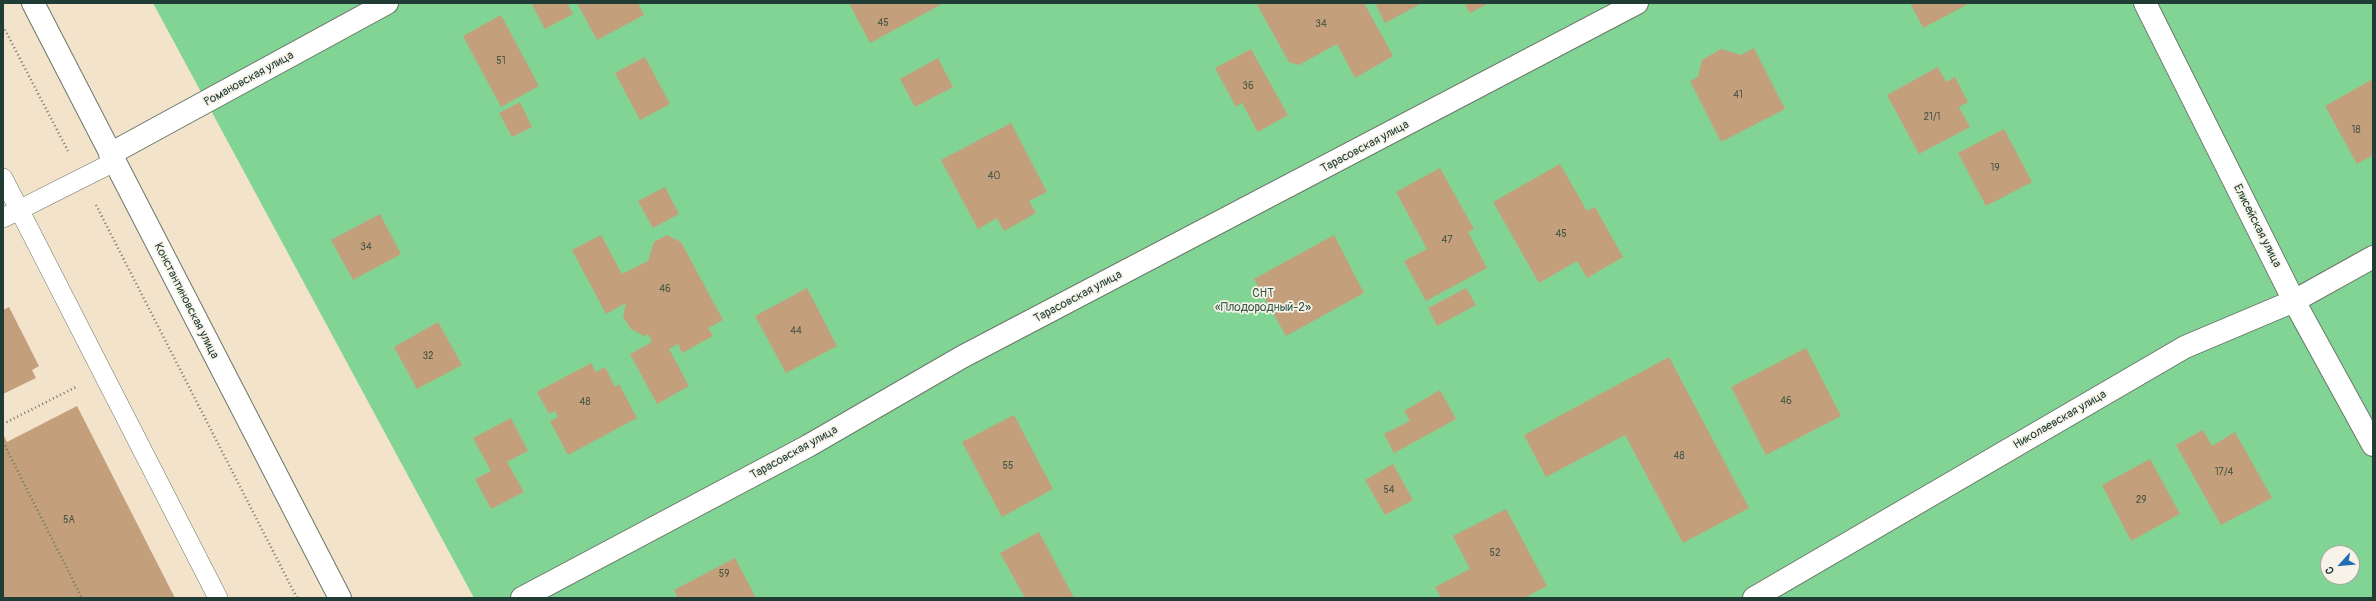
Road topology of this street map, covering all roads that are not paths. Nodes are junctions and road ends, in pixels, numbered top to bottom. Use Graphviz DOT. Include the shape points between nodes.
graph roads {
  1 [pos="33,3"];
  2 [pos="387,3"];
  3 [pos="1637,3"];
  4 [pos="2145,3"];
  5 [pos="112,158"];
  6 [pos="3,178"];
  7 [pos="11,214"];
  8 [pos="2373,257"];
  9 [pos="2294,301"];
  10 [pos="2373,445"];
  11 [pos="218,598"];
  12 [pos="340,598"];
  13 [pos="522,598"];
  14 [pos="1754,598"];
  1 -- 5 [label="street, Константиновская улица"];
  2 -- 5 [label="street, Романовская улица"];
  3 -- 13 [label="street, Тарасовская улица" via="962,357 808,446"];
  4 -- 9 [label="street, Елисейская улица"];
  5 -- 7 [label="lane" via="82,178"];
  5 -- 12 [label="street, Константиновская улица"];
  6 -- 7 [label="lane"];
  7 -- 11 [label="lane"];
  8 -- 9 [label="street, Николаевская улица"];
  9 -- 10 [label="street, Елисейская улица"];
  9 -- 14 [label="street, Николаевская улица" via="2185,347"];
}
